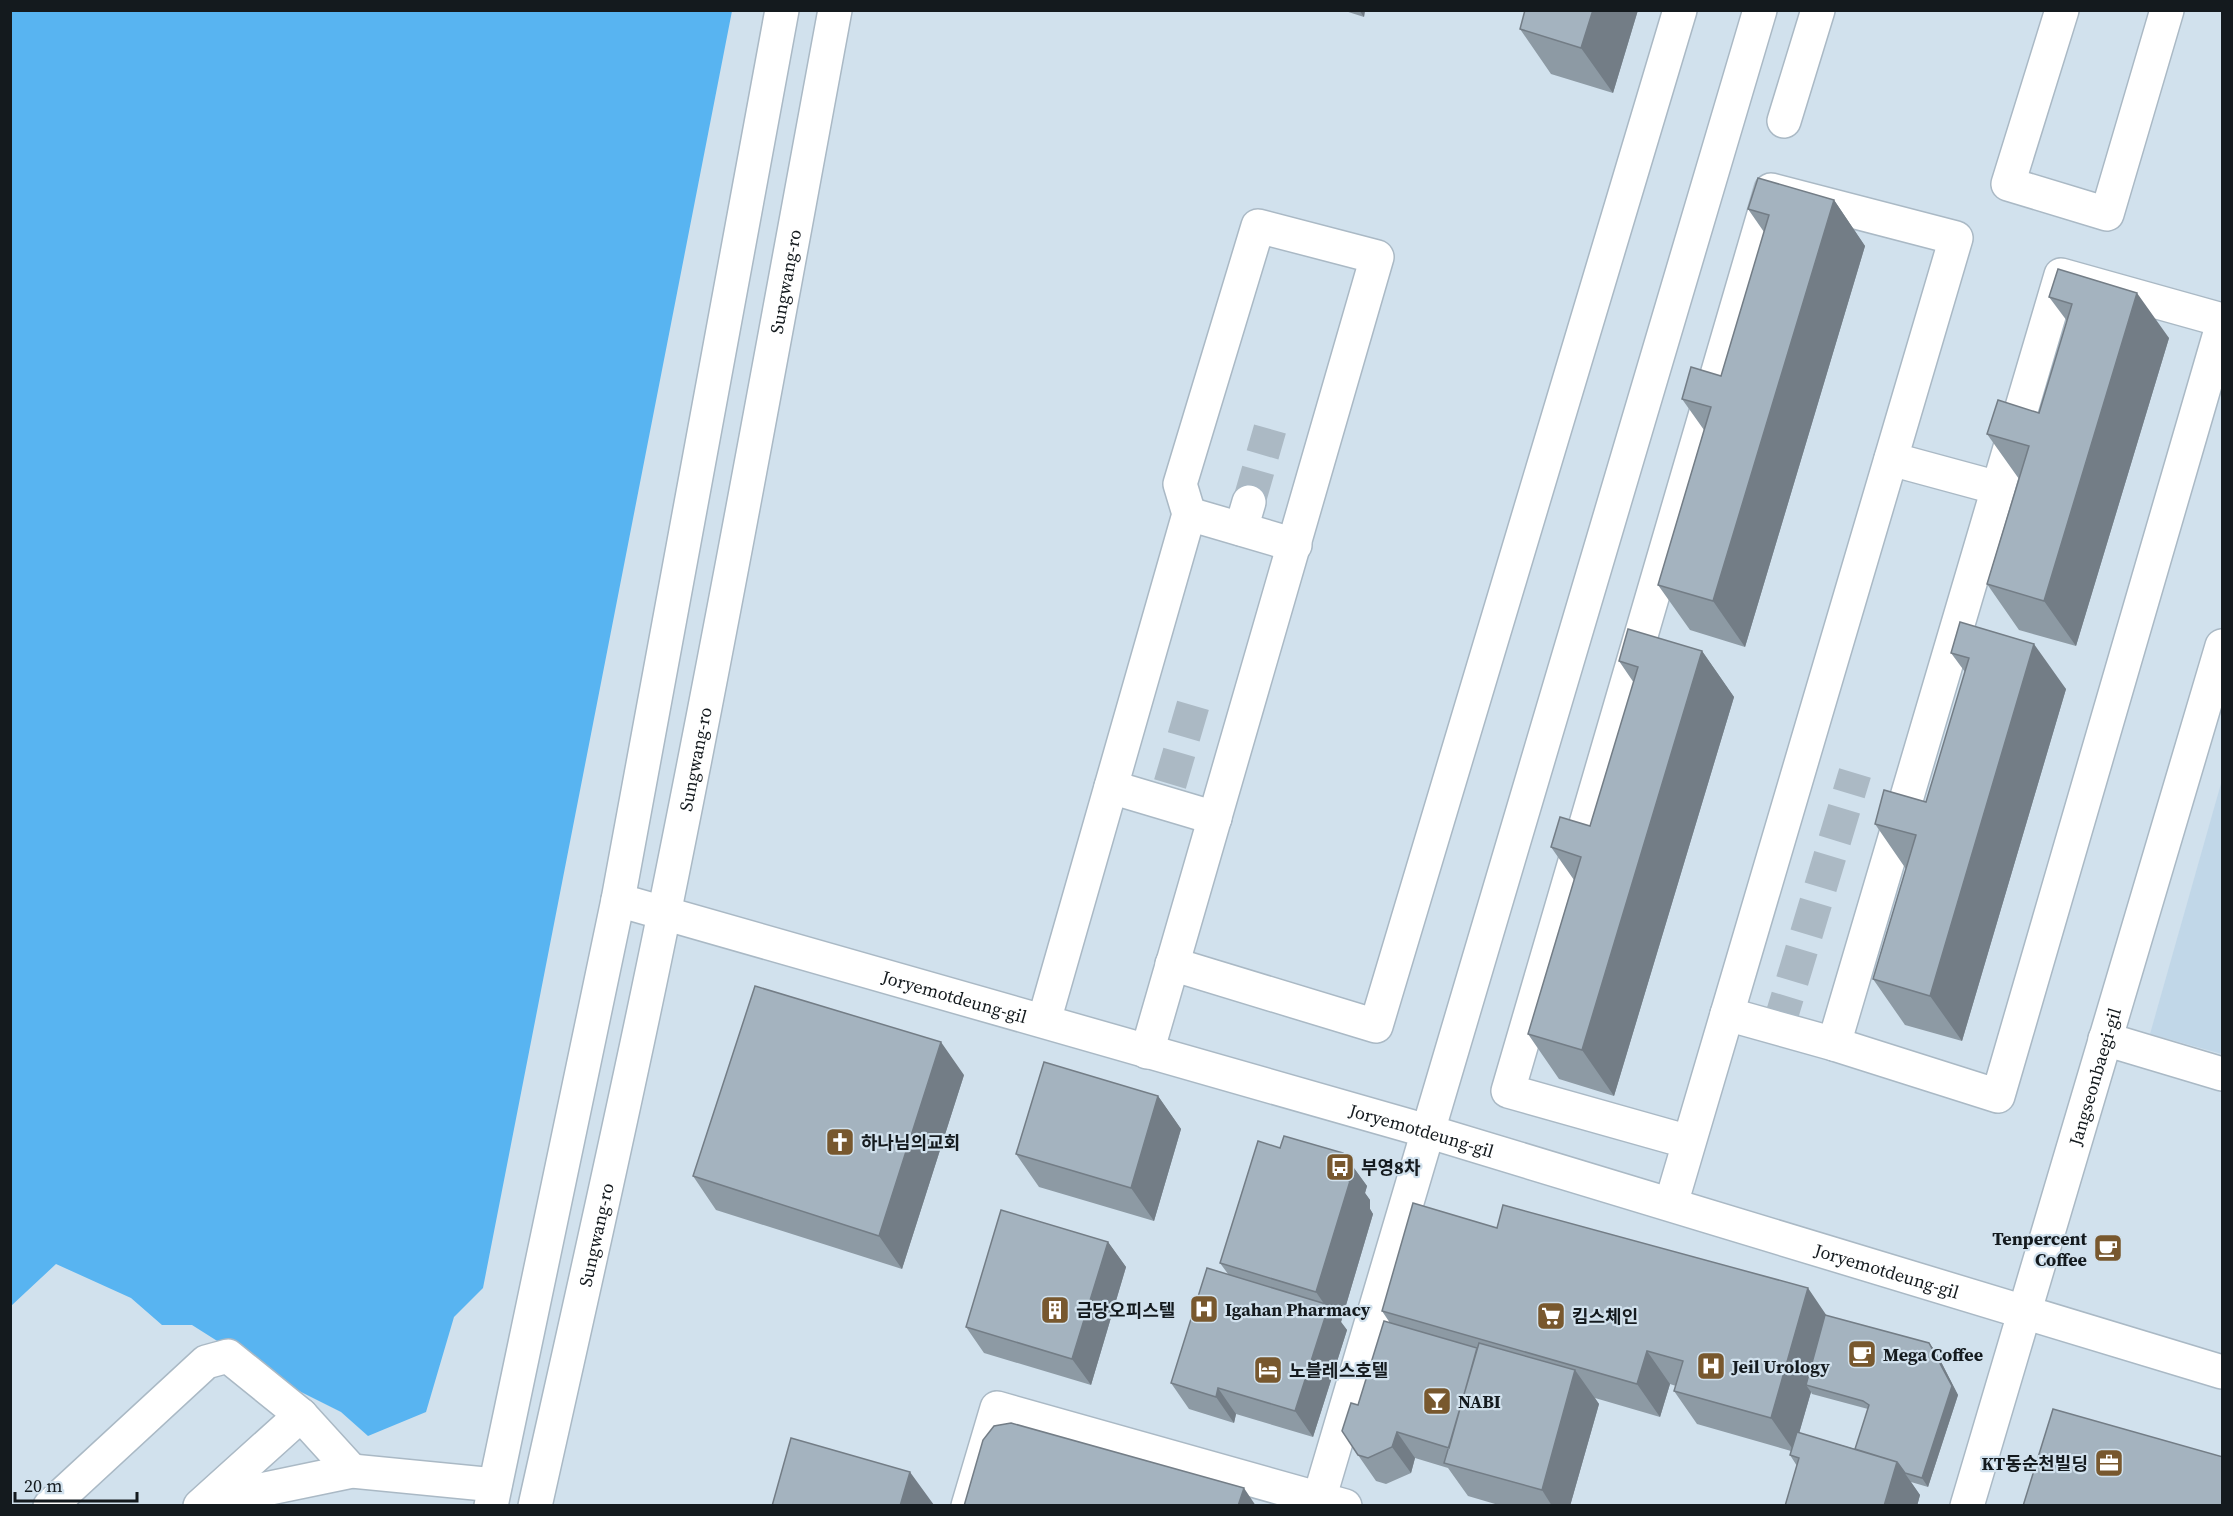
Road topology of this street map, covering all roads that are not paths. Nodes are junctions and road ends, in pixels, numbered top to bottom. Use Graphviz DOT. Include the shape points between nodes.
graph roads {
  1 [pos="782,10"];
  2 [pos="835,10"];
  3 [pos="1680,10"];
  4 [pos="1760,10"];
  5 [pos="1818,10"];
  6 [pos="2062,10"];
  7 [pos="2167,10"];
  8 [pos="1784,121"];
  9 [pos="2223,320"];
  10 [pos="2223,326"];
  11 [pos="1891,459"];
  12 [pos="1998,488"];
  13 [pos="1190,514"];
  14 [pos="1295,544"];
  15 [pos="2223,646"];
  16 [pos="1111,787"];
  17 [pos="1215,818"];
  18 [pos="618,900"];
  19 [pos="664,913"];
  20 [pos="1172,964"];
  21 [pos="1727,1014"];
  22 [pos="1044,1020"];
  23 [pos="2105,1039"];
  24 [pos="1834,1044"];
  25 [pos="1147,1052"];
  26 [pos="2223,1074"];
  27 [pos="1427,1131"];
  28 [pos="1689,1142"];
  29 [pos="1671,1204"];
  30 [pos="2024,1313"];
  31 [pos="2223,1372"];
  32 [pos="301,1415"];
  33 [pos="352,1471"];
  34 [pos="493,1495"];
  35 [pos="202,1503"];
  36 [pos="1327,1503"];
  37 [pos="50,1506"];
  38 [pos="535,1506"];
  39 [pos="968,1506"];
  40 [pos="1967,1506"];
  1 -- 18 [label="street"];
  2 -- 19 [label="street, Sungwang-ro"];
  3 -- 20 [label="street" via="1376,1026"];
  4 -- 27 [label="street"];
  5 -- 8 [label="street"];
  6 -- 7 [label="street" via="2008,184 2107,214"];
  9 -- 12 [label="street" via="2061,275"];
  10 -- 24 [label="street" via="1998,1096"];
  11 -- 12 [label="street"];
  11 -- 21 [label="street"];
  11 -- 28 [label="street" via="1956,238 1771,190 1508,1091"];
  12 -- 24 [label="street"];
  13 -- 14 [label="street" via="1245,515"];
  13 -- 14 [label="street" via="1180,484 1258,226 1377,257"];
  13 -- 16 [label="street"];
  14 -- 17 [label="street"];
  15 -- 23 [label="street, Jangseonbaegi-gil"];
  16 -- 17 [label="street" via="1167,793"];
  16 -- 22 [label="street"];
  17 -- 20 [label="street"];
  18 -- 19 [label="street, Joryemotdeung-gil"];
  18 -- 34 [label="street"];
  19 -- 22 [label="street, Joryemotdeung-gil"];
  19 -- 38 [label="street, Sungwang-ro"];
  20 -- 25 [label="street"];
  21 -- 24 [label="street"];
  21 -- 28 [label="street"];
  22 -- 25 [label="street, Joryemotdeung-gil"];
  23 -- 26 [label="street"];
  23 -- 30 [label="street, Jangseonbaegi-gil"];
  25 -- 27 [label="street, Joryemotdeung-gil"];
  27 -- 29 [label="street, Joryemotdeung-gil"];
  27 -- 36 [label="street"];
  28 -- 29 [label="street"];
  29 -- 30 [label="street, Joryemotdeung-gil"];
  30 -- 31 [label="street, Joryemotdeung-gil"];
  30 -- 40 [label="street, Jangseonbaegi-gil"];
  32 -- 33 [label="street"];
  32 -- 35 [label="street"];
  32 -- 37 [label="street" via="228,1356 206,1362"];
  33 -- 34 [label="street"];
  33 -- 35 [label="street"];
  36 -- 39 [label="street" via="997,1408"];
}
